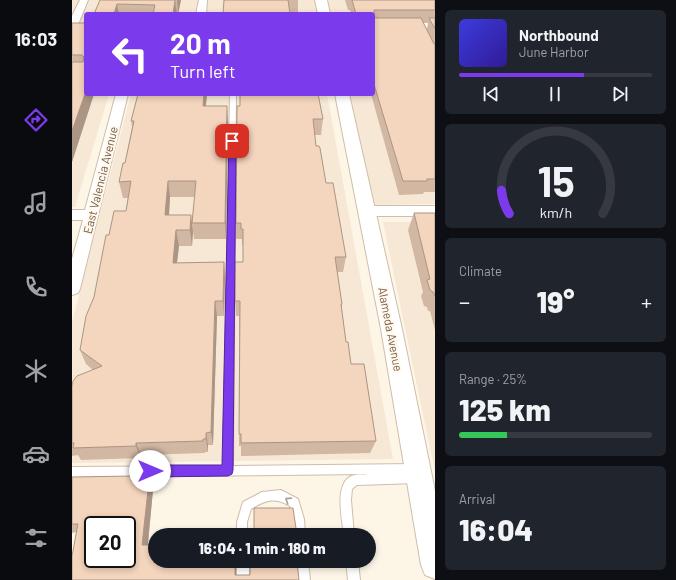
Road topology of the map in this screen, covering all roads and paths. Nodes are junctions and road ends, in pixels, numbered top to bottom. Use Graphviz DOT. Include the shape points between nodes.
graph roads {
  1 [pos="84,0"];
  2 [pos="203,0"];
  3 [pos="322,0"];
  4 [pos="201,12"];
  5 [pos="324,12"];
  6 [pos="375,26"];
  7 [pos="435,26"];
  8 [pos="72,27"];
  9 [pos="84,28"];
  10 [pos="121,96"];
  11 [pos="233,96"];
  12 [pos="342,96"];
  13 [pos="368,211"];
  14 [pos="435,211"];
  15 [pos="72,215"];
  16 [pos="91,215"];
  17 [pos="72,289"];
  18 [pos="231,470"];
  19 [pos="72,472"];
  20 [pos="419,473"];
  21 [pos="430,509"];
  22 [pos="242,528"];
  23 [pos="300,528"];
  24 [pos="348,528"];
  25 [pos="435,565"];
  26 [pos="243,568"];
  27 [pos="303,568"];
  28 [pos="353,568"];
  29 [pos="243,580"];
  30 [pos="304,580"];
  31 [pos="354,580"];
  1 -- 8 [label="street"];
  2 -- 4 [label="street"];
  3 -- 5 [label="street"];
  6 -- 7 [label="street" via="422,30"];
  8 -- 9 [label="street"];
  10 -- 16 [label="street, East Valencia Avenue"];
  11 -- 18 [label="lane"];
  12 -- 13 [label="street, Alameda Avenue"];
  13 -- 14 [label="street"];
  13 -- 20 [label="street, Alameda Avenue"];
  15 -- 16 [label="street"];
  16 -- 17 [label="street, East Valencia Avenue"];
  18 -- 19 [label="lane"];
  18 -- 20 [label="lane"];
  20 -- 21 [label="street, Alameda Avenue"];
  20 -- 24 [label="lane" via="355,480 347,487 346,494"];
  21 -- 25 [label="street, Alameda Avenue"];
  23 -- 22 [label="lane, one-way" via="294,503 281,495 262,497 247,506"];
  26 -- 29 [label="lane"];
  27 -- 30 [label="lane"];
  28 -- 31 [label="lane"];
}
